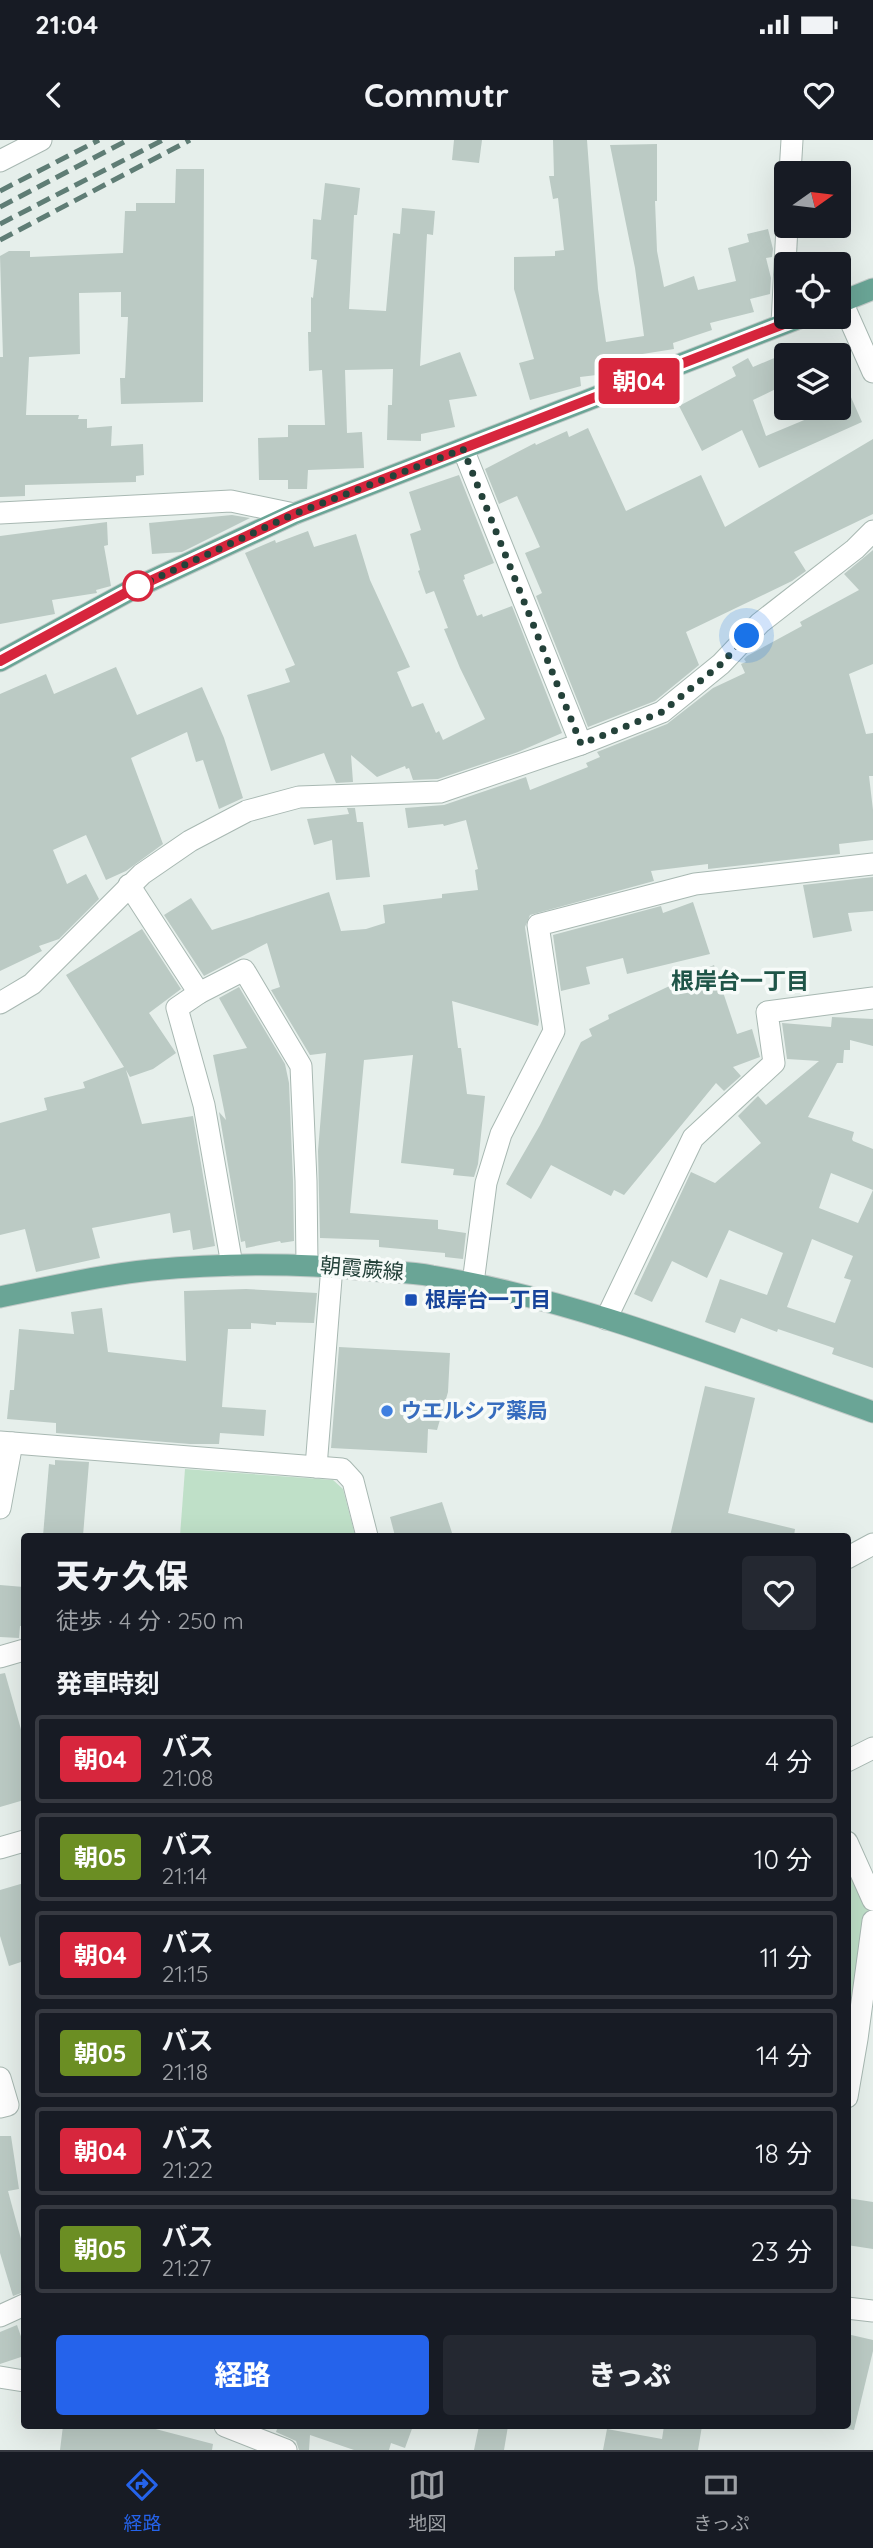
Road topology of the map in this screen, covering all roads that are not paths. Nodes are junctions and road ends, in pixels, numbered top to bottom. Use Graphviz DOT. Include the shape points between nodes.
graph roads {
  1 [pos="41,140"];
  2 [pos="792,140"];
  3 [pos="0,161"];
  4 [pos="791,161"];
  5 [pos="873,289"];
  6 [pos="851,298"];
  7 [pos="851,325"];
  8 [pos="774,327"];
  9 [pos="873,372"];
  10 [pos="463,449"];
  11 [pos="0,513"];
  12 [pos="294,514"];
  13 [pos="873,531"];
  14 [pos="0,661"];
  15 [pos="581,744"];
  16 [pos="873,863"];
  17 [pos="129,885"];
  18 [pos="199,993"];
  19 [pos="873,998"];
  20 [pos="0,1003"];
  21 [pos="307,1264"];
  22 [pos="232,1265"];
  23 [pos="332,1266"];
  24 [pos="473,1283"];
  25 [pos="0,1297"];
  26 [pos="606,1319"];
  27 [pos="873,1412"];
  28 [pos="6,1443"];
  29 [pos="316,1467"];
  30 [pos="0,1508"];
  31 [pos="366,1533"];
  32 [pos="873,1544"];
  33 [pos="851,1556"];
  34 [pos="21,1651"];
  35 [pos="0,1657"];
  36 [pos="873,1748"];
  37 [pos="851,1759"];
  38 [pos="21,1842"];
  39 [pos="0,1848"];
  40 [pos="851,1851"];
  41 [pos="873,1900"];
  42 [pos="873,1921"];
  43 [pos="859,2040"];
  44 [pos="0,2078"];
  45 [pos="851,2078"];
  46 [pos="0,2108"];
  47 [pos="21,2306"];
  48 [pos="851,2308"];
  49 [pos="873,2311"];
  50 [pos="0,2316"];
  51 [pos="0,2377"];
  52 [pos="21,2380"];
  53 [pos="233,2429"];
  54 [pos="286,2450"];
  1 -- 3 [label="street"];
  2 -- 4 [label="street"];
  5 -- 6 [label="main road"];
  7 -- 9 [label="street"];
  8 -- 10 [label="main road"];
  10 -- 12 [label="main road"];
  10 -- 15 [label="street"];
  11 -- 12 [label="street" via="231,501"];
  12 -- 14 [label="main road" via="133,589"];
  13 -- 15 [label="street" via="760,622 721,664 662,712"];
  15 -- 17 [label="street" via="440,792 299,797 247,811 190,841"];
  16 -- 24 [label="street" via="695,884 538,925 554,1031 501,1134 486,1183"];
  17 -- 18 [label="street"];
  17 -- 20 [label="street" via="32,984"];
  18 -- 21 [label="street" via="244,970 301,1066"];
  18 -- 22 [label="street" via="177,1009 204,1105"];
  19 -- 26 [label="street" via="767,1012 774,1063 693,1138"];
  21 -- 22 [label="main road, 朝霞蕨線"];
  21 -- 23 [label="main road, 朝霞蕨線"];
  22 -- 25 [label="main road, 朝霞蕨線" via="151,1270"];
  23 -- 24 [label="main road, 朝霞蕨線"];
  23 -- 29 [label="street"];
  24 -- 26 [label="main road, 朝霞蕨線"];
  26 -- 27 [label="main road, 朝霞蕨線"];
  28 -- 29 [label="street"];
  28 -- 30 [label="street"];
  29 -- 31 [label="street" via="342,1469 353,1481"];
  32 -- 33 [label="street"];
  34 -- 35 [label="street"];
  36 -- 37 [label="street"];
  38 -- 39 [label="street"];
  40 -- 41 [label="street"];
  42 -- 43 [label="street"];
  43 -- 45 [label="street"];
  44 -- 46 [label="street" via="8,2105"];
  47 -- 50 [label="street"];
  48 -- 49 [label="street"];
  51 -- 52 [label="street"];
  53 -- 54 [label="street"];
}
